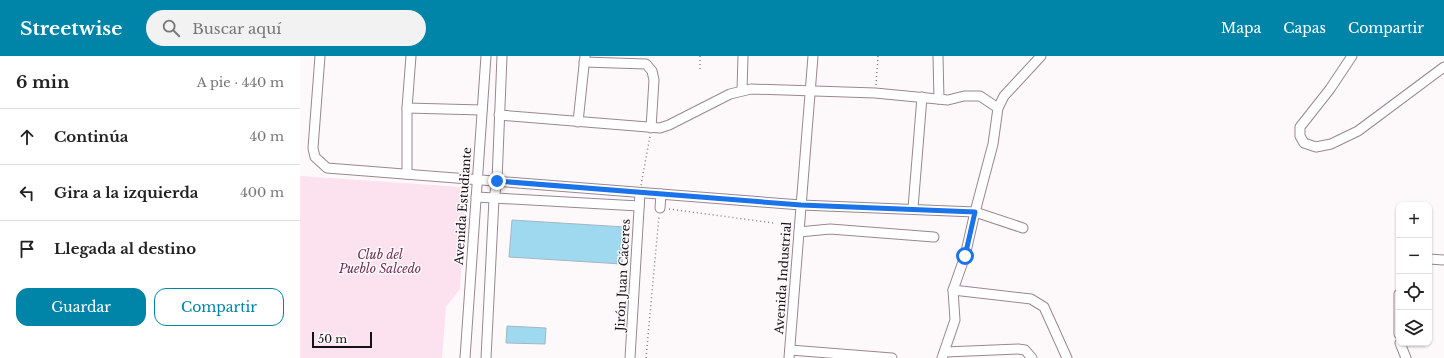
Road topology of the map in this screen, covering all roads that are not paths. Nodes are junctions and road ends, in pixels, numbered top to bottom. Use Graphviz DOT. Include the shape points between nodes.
graph roads {
  1 [pos="320,56"];
  2 [pos="411,56"];
  3 [pos="486,56"];
  4 [pos="502,56"];
  5 [pos="743,56"];
  6 [pos="813,56"];
  7 [pos="938,56"];
  8 [pos="1041,56"];
  9 [pos="1352,56"];
  10 [pos="584,59"];
  11 [pos="646,60"];
  12 [pos="1444,67"];
  13 [pos="742,90"];
  14 [pos="811,91"];
  15 [pos="922,97"];
  16 [pos="939,99"];
  17 [pos="407,108"];
  18 [pos="998,108"];
  19 [pos="482,110"];
  20 [pos="499,115"];
  21 [pos="578,122"];
  22 [pos="651,128"];
  23 [pos="407,174"];
  24 [pos="478,179"];
  25 [pos="497,181"];
  26 [pos="640,193"];
  27 [pos="661,194"];
  28 [pos="476,197"];
  29 [pos="494,199"];
  30 [pos="801,205"];
  31 [pos="639,206"];
  32 [pos="660,208"];
  33 [pos="913,208"];
  34 [pos="975,212"];
  35 [pos="1023,228"];
  36 [pos="799,232"];
  37 [pos="934,237"];
  38 [pos="1432,259"];
  39 [pos="1444,260"];
  40 [pos="953,290"];
  41 [pos="1401,346"];
  42 [pos="789,354"];
  43 [pos="943,355"];
  44 [pos="465,358"];
  45 [pos="486,358"];
  46 [pos="630,358"];
  47 [pos="892,358"];
  48 [pos="1032,358"];
  49 [pos="1067,358"];
  50 [pos="1406,358"];
  1 -- 23 [label="street" via="313,148 315,157 327,168"];
  2 -- 17 [label="street"];
  3 -- 19 [label="street, Avenida Estudiante"];
  4 -- 20 [label="street"];
  5 -- 13 [label="street"];
  6 -- 14 [label="street, Avenida Industrial"];
  7 -- 16 [label="street"];
  8 -- 18 [label="street" via="1004,96"];
  9 -- 12 [label="street" via="1300,127 1300,136 1304,143 1316,147 1331,144 1358,131"];
  10 -- 11 [label="street"];
  10 -- 21 [label="street"];
  11 -- 22 [label="street" via="654,80"];
  13 -- 14 [label="street"];
  13 -- 22 [label="street" via="669,126"];
  14 -- 15 [label="street"];
  14 -- 30 [label="street, Avenida Industrial"];
  15 -- 16 [label="street"];
  15 -- 33 [label="street"];
  16 -- 18 [label="street" via="980,96"];
  17 -- 19 [label="street"];
  17 -- 23 [label="street"];
  18 -- 34 [label="street" via="993,144"];
  19 -- 24 [label="street, Avenida Estudiante"];
  20 -- 21 [label="street"];
  20 -- 25 [label="street"];
  21 -- 22 [label="street"];
  23 -- 24 [label="street"];
  24 -- 25 [label="street"];
  24 -- 28 [label="street, Avenida Estudiante"];
  25 -- 26 [label="street"];
  25 -- 29 [label="street"];
  26 -- 27 [label="street"];
  26 -- 31 [label="street, Jirón Juan Cáceres"];
  27 -- 30 [label="street"];
  27 -- 32 [label="street"];
  28 -- 29 [label="street"];
  28 -- 44 [label="street, Avenida Estudiante"];
  29 -- 31 [label="street"];
  29 -- 45 [label="street"];
  30 -- 33 [label="street"];
  30 -- 36 [label="street, Avenida Industrial"];
  31 -- 46 [label="street, Jirón Juan Cáceres"];
  33 -- 34 [label="street"];
  34 -- 35 [label="street"];
  34 -- 40 [label="street" via="965,256"];
  36 -- 37 [label="street" via="830,229"];
  36 -- 42 [label="street, Avenida Industrial"];
  38 -- 39 [label="street"];
  40 -- 43 [label="street" via="954,320"];
  40 -- 49 [label="street" via="1031,299 1044,307"];
  41 -- 50 [label="street"];
  42 -- 47 [label="street"];
  43 -- 48 [label="street" via="1018,349 1025,350"];
}
